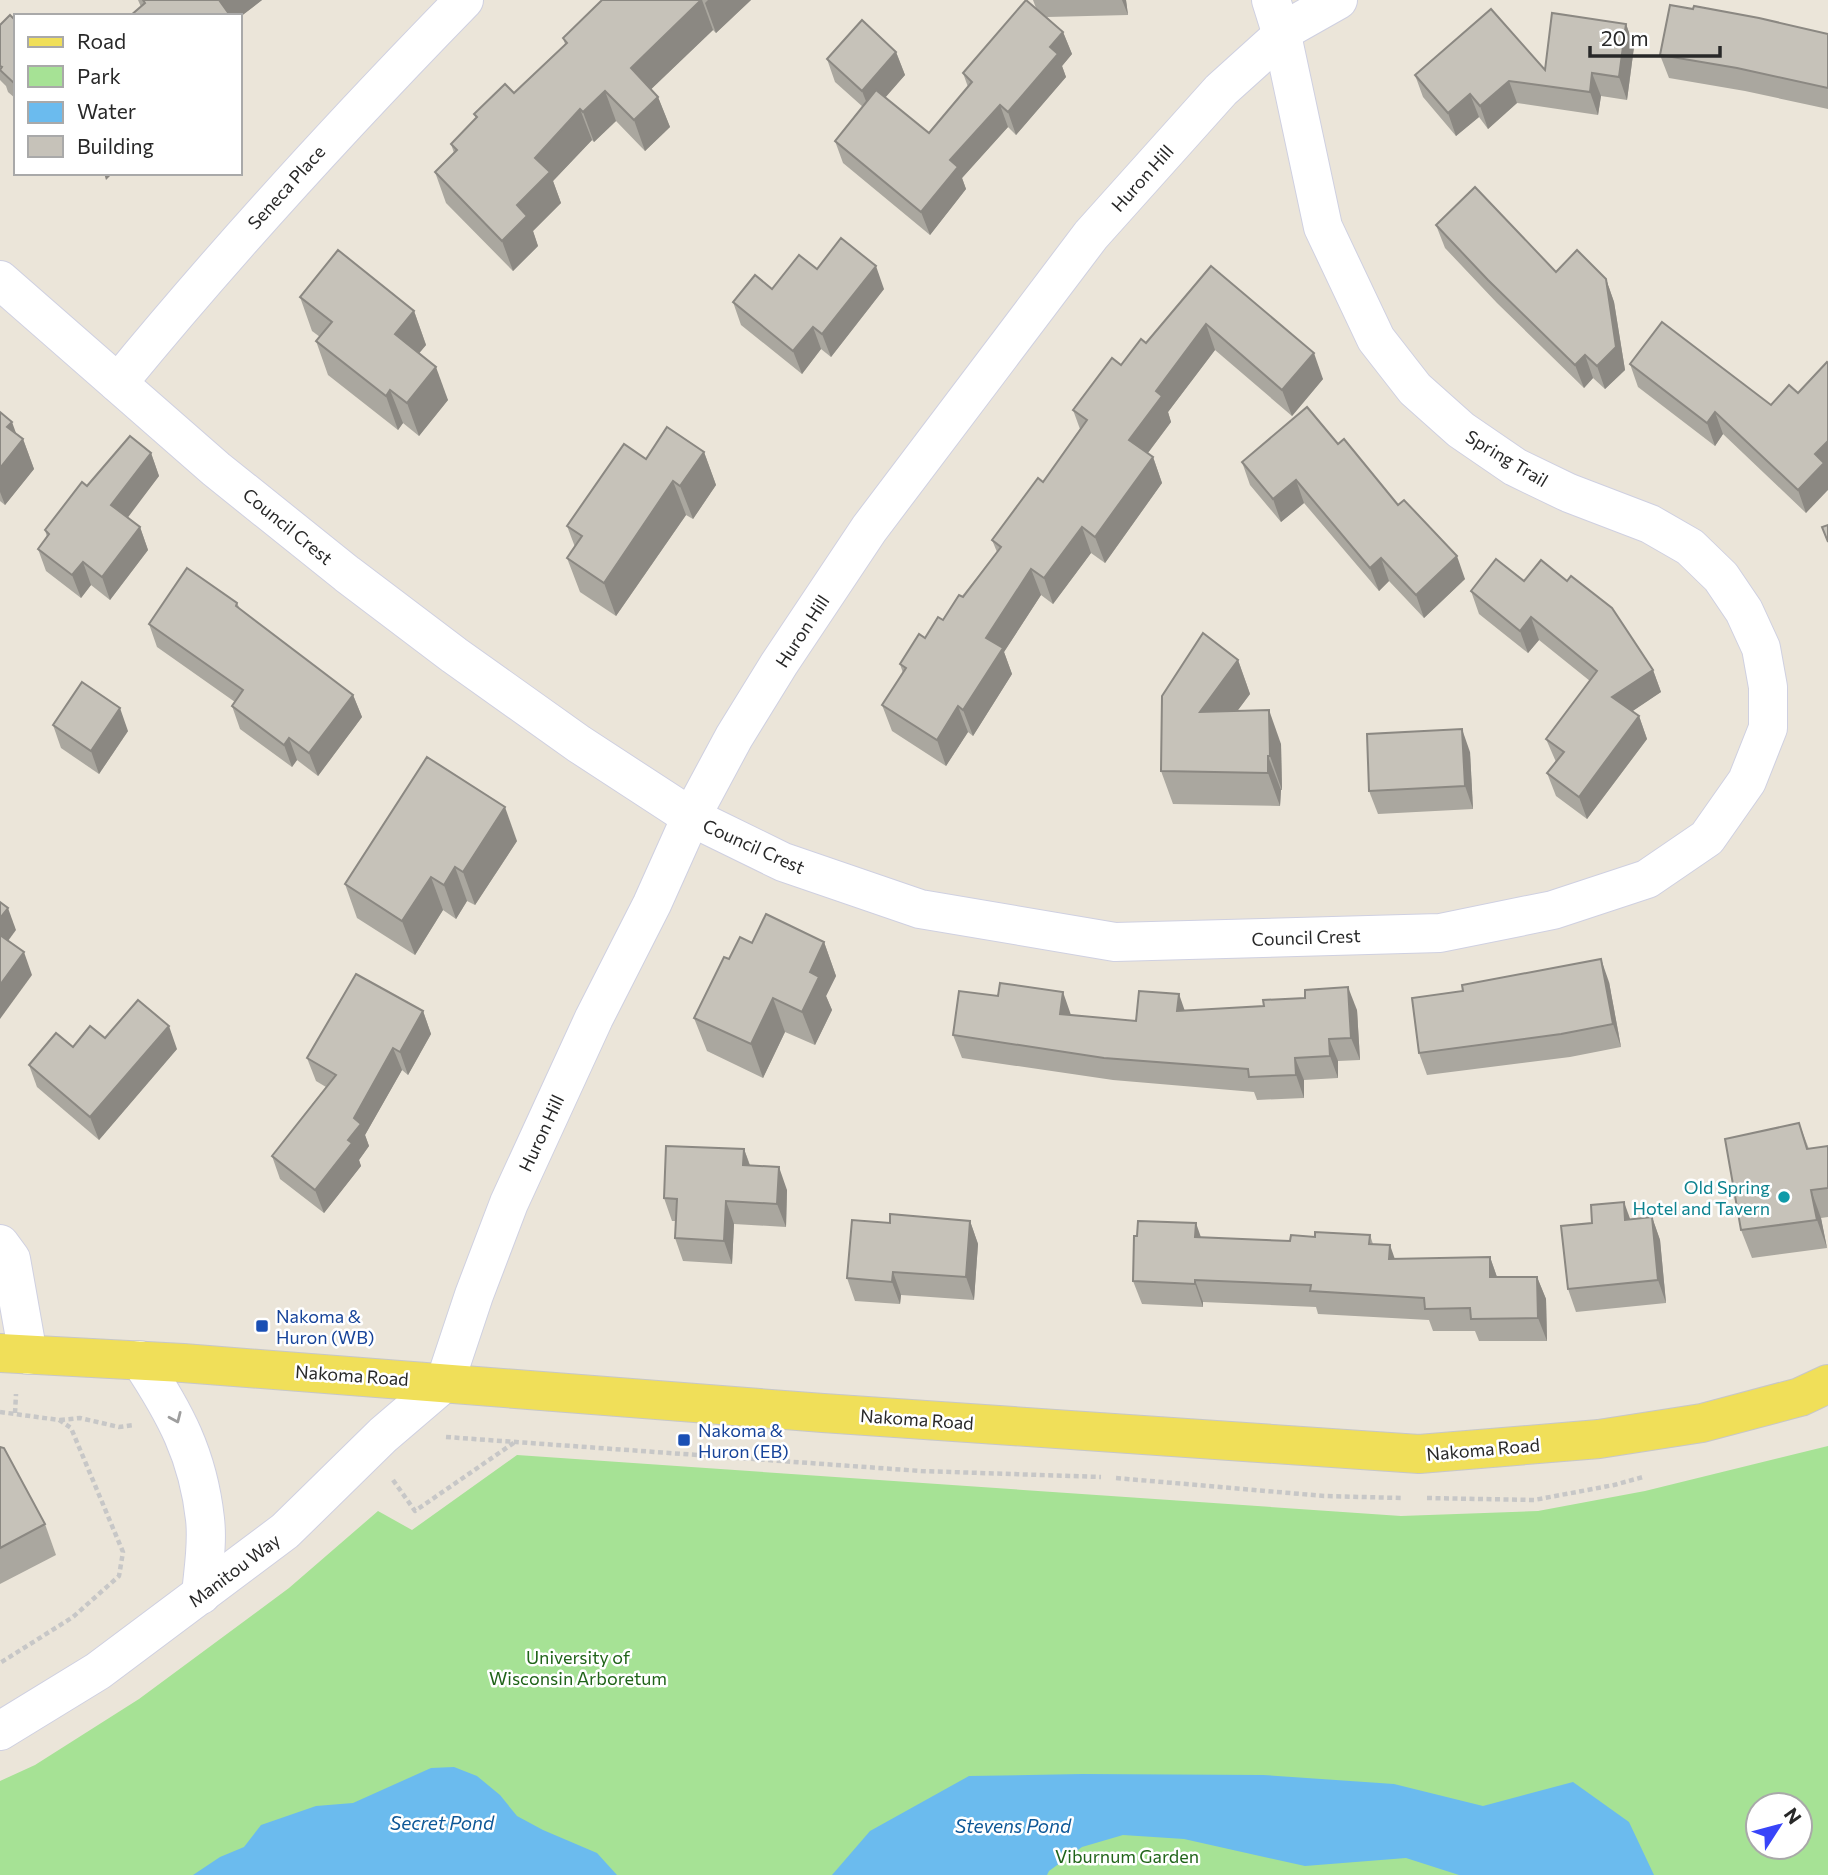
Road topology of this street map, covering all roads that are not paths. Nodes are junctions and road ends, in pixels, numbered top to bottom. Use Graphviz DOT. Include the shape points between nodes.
graph roads {
  1 [pos="464,0"];
  2 [pos="1338,0"];
  3 [pos="1277,17"];
  4 [pos="0,280"];
  5 [pos="118,383"];
  6 [pos="691,817"];
  7 [pos="1707,838"];
  8 [pos="0,1244"];
  9 [pos="14,1354"];
  10 [pos="140,1360"];
  11 [pos="445,1381"];
  12 [pos="1828,1384"];
  13 [pos="201,1595"];
  14 [pos="0,1731"];
  1 -- 5 [label="street, Seneca Place" via="344,123"];
  2 -- 3 [label="street, Huron Hill" via="1292,26"];
  3 -- 6 [label="street, Huron Hill" via="1221,90 1091,235 869,528 734,737"];
  3 -- 7 [label="street, Spring Trail" via="1324,227 1376,339 1415,389 1461,430 1516,467 1650,524 1690,547 1721,577 1744,611 1761,648 1768,687 1768,727 1747,781"];
  4 -- 5 [label="street, Council Crest"];
  5 -- 6 [label="street, Council Crest" via="216,468 443,647"];
  6 -- 7 [label="street, Council Crest" via="783,862 920,909 1115,943 1440,933 1553,910 1647,879"];
  6 -- 11 [label="street, Huron Hill" via="509,1203"];
  8 -- 9 [label="street" via="11,1259"];
  9 -- 10 [label="main road, Nakoma Road"];
  10 -- 11 [label="main road, Nakoma Road"];
  10 -- 13 [label="street, one-way" via="172,1409 195,1462 206,1521"];
  11 -- 12 [label="main road, Nakoma Road" via="837,1414 1419,1454 1599,1439 1702,1423 1800,1397"];
  11 -- 13 [label="street, Manitou Way" via="285,1531"];
  13 -- 14 [label="street, Manitou Way" via="98,1671"];
}
